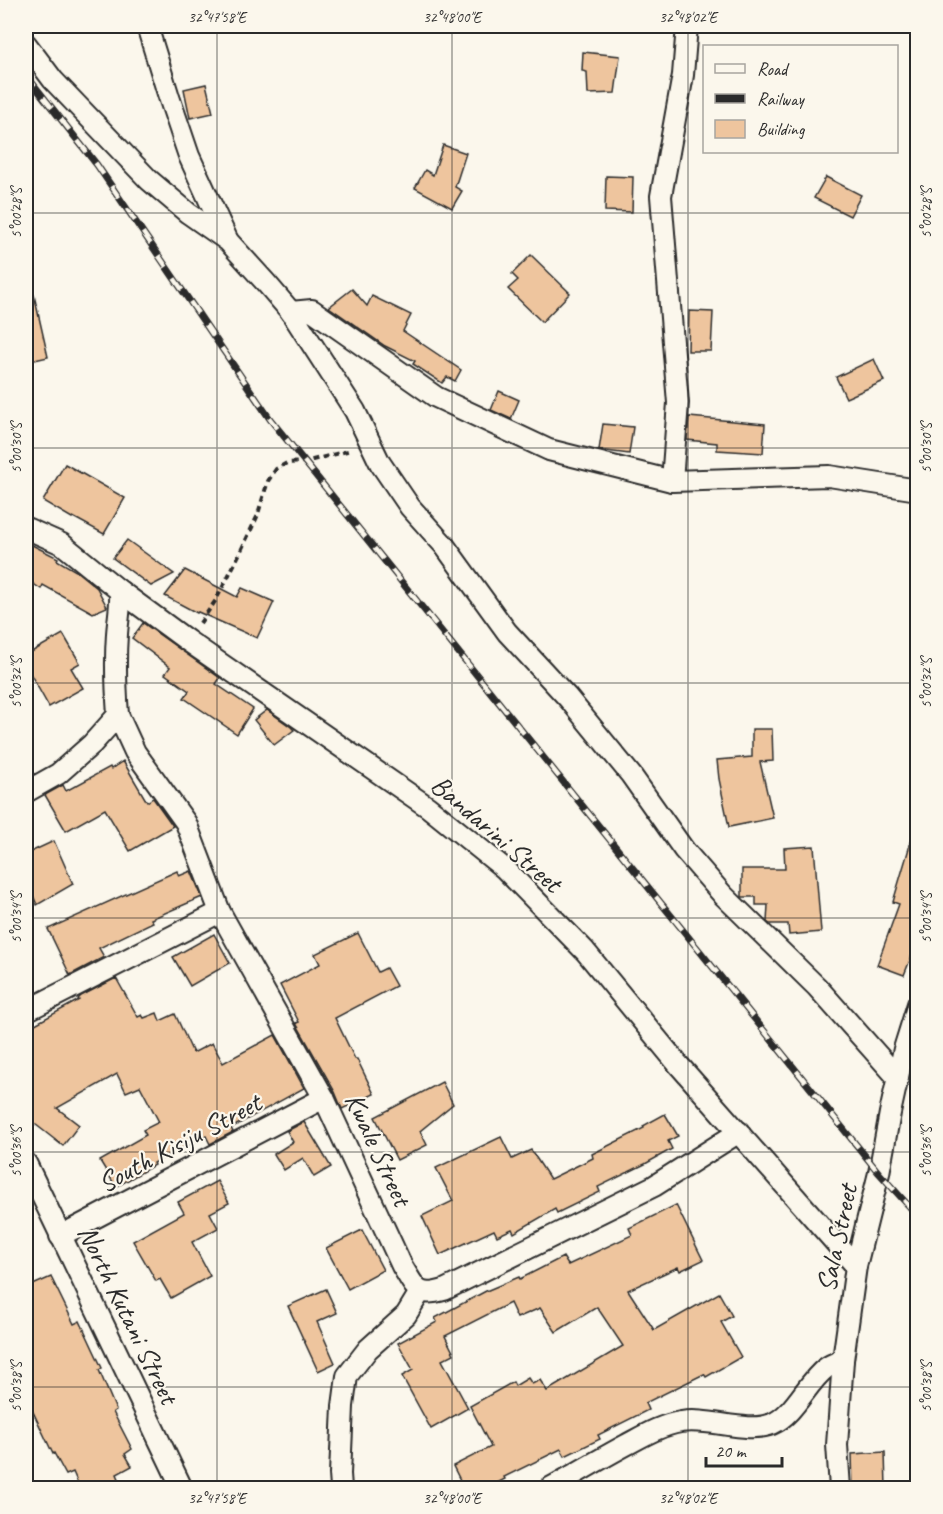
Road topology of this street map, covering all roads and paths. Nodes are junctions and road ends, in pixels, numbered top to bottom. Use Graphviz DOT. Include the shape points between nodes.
graph roads {
  1 [pos="147,26"];
  2 [pos="687,26"];
  3 [pos="26,44"];
  4 [pos="228,242"];
  5 [pos="291,312"];
  6 [pos="369,441"];
  7 [pos="672,481"];
  8 [pos="918,490"];
  9 [pos="26,528"];
  10 [pos="120,591"];
  11 [pos="188,641"];
  12 [pos="118,715"];
  13 [pos="26,792"];
  14 [pos="220,912"];
  15 [pos="918,1004"];
  16 [pos="26,1011"];
  17 [pos="910,1052"];
  18 [pos="898,1078"];
  19 [pos="324,1098"];
  20 [pos="739,1132"];
  21 [pos="26,1163"];
  22 [pos="60,1236"];
  23 [pos="856,1266"];
  24 [pos="420,1292"];
  25 [pos="843,1360"];
  26 [pos="182,1488"];
  27 [pos="341,1488"];
  28 [pos="550,1488"];
  29 [pos="840,1488"];
  1 -- 4 [label="street" via="189,156"];
  2 -- 7 [label="street" via="683,75 661,196 678,403"];
  3 -- 4 [label="street" via="53,80 149,180"];
  4 -- 5 [label="street"];
  5 -- 6 [label="street" via="355,411"];
  5 -- 7 [label="street" via="312,310 436,397 549,450"];
  6 -- 11 [label="path" via="347,452 287,463 276,469 235,563"];
  6 -- 18 [label="street" via="410,507 444,545 507,632 631,775 684,850 723,895 817,987"];
  7 -- 8 [label="street" via="829,477"];
  9 -- 10 [label="street, Bandarini Street" via="62,544"];
  10 -- 11 [label="street, Bandarini Street"];
  10 -- 12 [label="street"];
  11 -- 20 [label="street, Bandarini Street" via="428,807 505,869 585,951"];
  12 -- 13 [label="street" via="58,774"];
  12 -- 14 [label="street, Kwale Street" via="135,752 186,824"];
  14 -- 16 [label="street"];
  14 -- 19 [label="street, Kwale Street"];
  15 -- 17 [label="street, Sala Street"];
  17 -- 18 [label="street, Sala Street"];
  18 -- 23 [label="street, Sala Street"];
  19 -- 22 [label="street, South Kisiju Street"];
  19 -- 24 [label="street, Kwale Street" via="402,1266"];
  20 -- 23 [label="street, Bandarini Street"];
  20 -- 24 [label="street" via="644,1191 444,1290"];
  21 -- 22 [label="street, North Kutani Street"];
  22 -- 26 [label="street, North Kutani Street"];
  23 -- 25 [label="street, Sala Street"];
  24 -- 27 [label="street" via="406,1315 368,1349 347,1376"];
  25 -- 28 [label="street" via="827,1367 803,1396 769,1425 679,1422 647,1434"];
  25 -- 29 [label="street, Sala Street" via="837,1445"];
}
